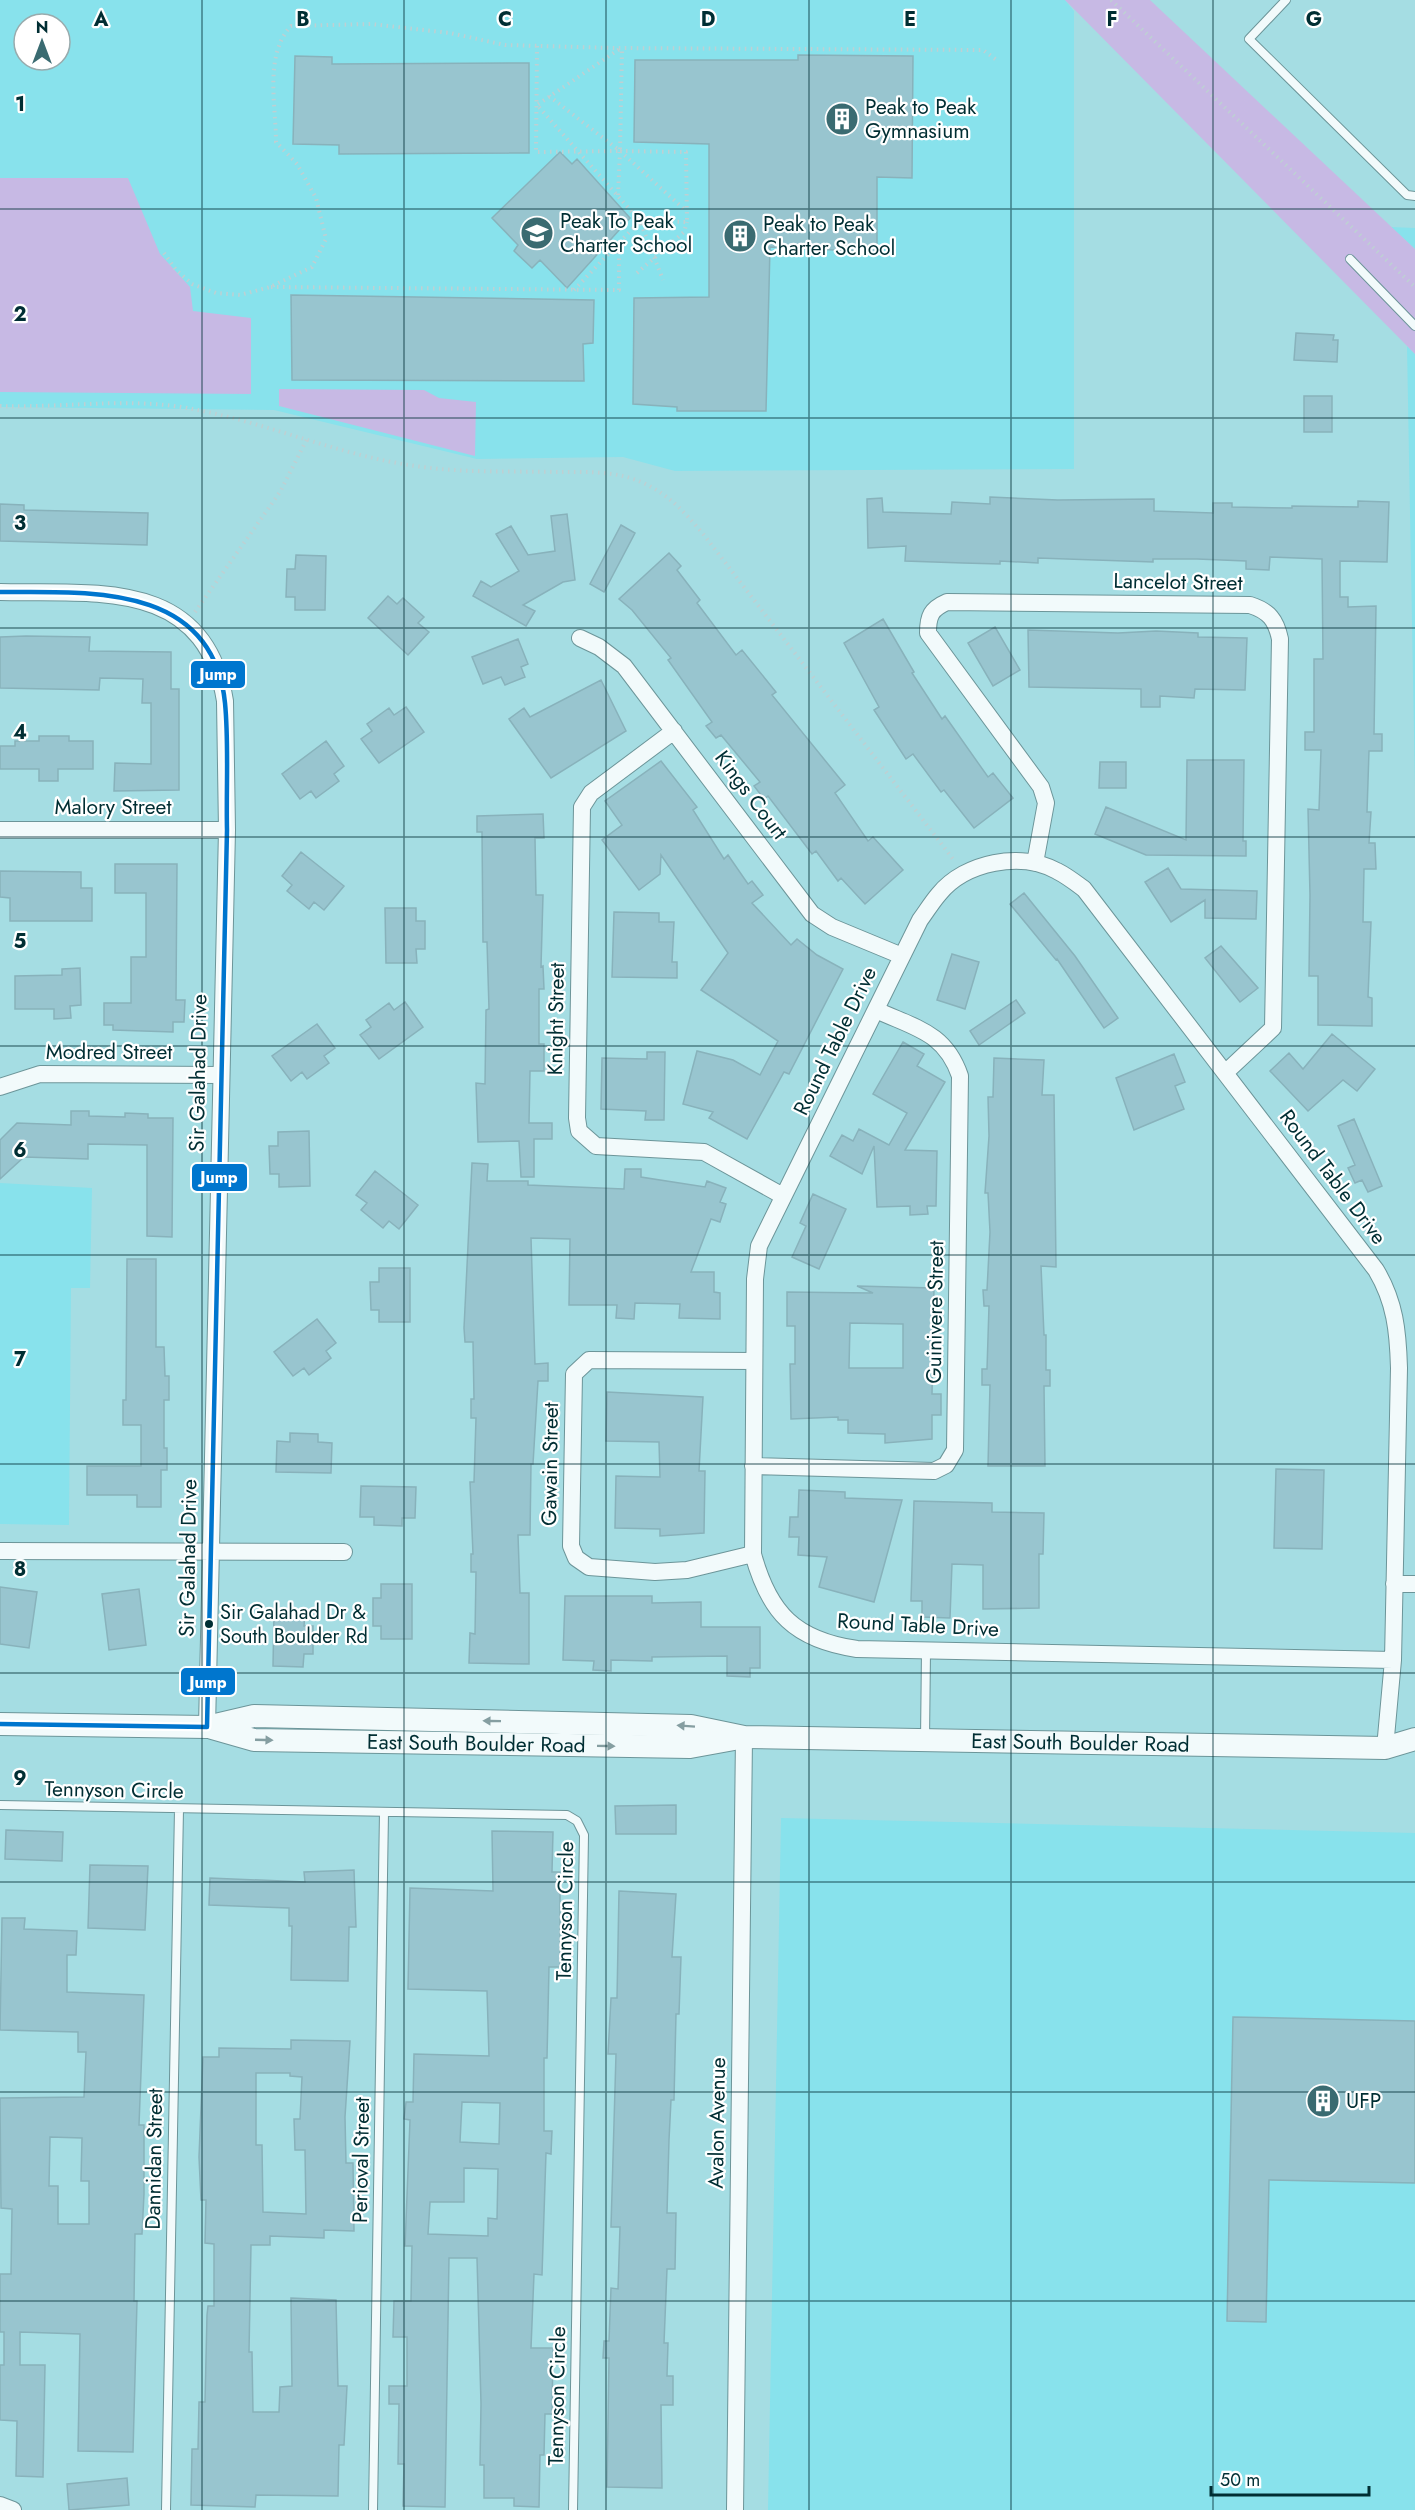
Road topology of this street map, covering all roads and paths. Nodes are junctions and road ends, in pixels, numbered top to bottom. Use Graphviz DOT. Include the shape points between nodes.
graph roads {
  1 [pos="1111,0"];
  2 [pos="1286,0"];
  3 [pos="537,46"];
  4 [pos="622,48"];
  5 [pos="998,61"];
  6 [pos="549,96"];
  7 [pos="537,105"];
  8 [pos="620,151"];
  9 [pos="580,152"];
  10 [pos="618,195"];
  11 [pos="1415,196"];
  12 [pos="686,212"];
  13 [pos="640,221"];
  14 [pos="687,222"];
  15 [pos="619,243"];
  16 [pos="164,254"];
  17 [pos="654,258"];
  18 [pos="1350,259"];
  19 [pos="637,273"];
  20 [pos="663,280"];
  21 [pos="270,287"];
  22 [pos="1415,287"];
  23 [pos="574,290"];
  24 [pos="1415,326"];
  25 [pos="0,406"];
  26 [pos="307,439"];
  27 [pos="0,592"];
  28 [pos="187,623"];
  29 [pos="580,638"];
  30 [pos="674,731"];
  31 [pos="0,830"];
  32 [pos="226,830"];
  33 [pos="1035,863"];
  34 [pos="967,872"];
  35 [pos="902,956"];
  36 [pos="876,1010"];
  37 [pos="1225,1073"];
  38 [pos="220,1075"];
  39 [pos="0,1087"];
  40 [pos="783,1196"];
  41 [pos="754,1361"];
  42 [pos="1407,1368"];
  43 [pos="753,1466"];
  44 [pos="210,1550"];
  45 [pos="0,1551"];
  46 [pos="344,1552"];
  47 [pos="753,1554"];
  48 [pos="1394,1584"];
  49 [pos="1415,1584"];
  50 [pos="926,1651"];
  51 [pos="1393,1660"];
  52 [pos="0,1724"];
  53 [pos="207,1727"];
  54 [pos="744,1737"];
  55 [pos="1415,1739"];
  56 [pos="925,1740"];
  57 [pos="1385,1748"];
  58 [pos="1415,1754"];
  59 [pos="0,1805"];
  60 [pos="179,1809"];
  61 [pos="384,1812"];
  62 [pos="0,2505"];
  63 [pos="13,2510"];
  64 [pos="166,2510"];
  65 [pos="373,2510"];
  66 [pos="573,2510"];
  67 [pos="735,2510"];
  1 -- 22 [label="path"];
  2 -- 11 [label="lane" via="1249,39 1407,195"];
  3 -- 4 [label="path"];
  3 -- 7 [label="path"];
  3 -- 21 [label="path" via="505,45 450,33 370,24 291,26 280,38 275,52 276,142 297,164 316,198 326,239 312,267"];
  4 -- 5 [label="path" via="983,50"];
  4 -- 6 [label="path"];
  4 -- 8 [label="path"];
  6 -- 7 [label="path"];
  6 -- 8 [label="path"];
  7 -- 9 [label="path"];
  7 -- 9 [label="path" via="536,152"];
  8 -- 9 [label="path"];
  8 -- 10 [label="path"];
  8 -- 12 [label="path"];
  8 -- 12 [label="path" via="686,153"];
  9 -- 10 [label="path"];
  10 -- 13 [label="path"];
  12 -- 14 [label="path"];
  13 -- 14 [label="path"];
  13 -- 15 [label="path"];
  13 -- 17 [label="path"];
  14 -- 17 [label="path" via="684,232"];
  15 -- 23 [label="path"];
  15 -- 23 [label="path" via="619,290"];
  16 -- 21 [label="path" via="192,284 216,292 240,295"];
  17 -- 19 [label="path"];
  17 -- 20 [label="path"];
  18 -- 24 [label="lane"];
  21 -- 23 [label="path"];
  25 -- 26 [label="path" via="138,403 182,407"];
  26 -- 28 [label="path" via="280,492"];
  26 -- 34 [label="path" via="367,457 422,467 597,472 629,477 653,487 689,517 944,850"];
  27 -- 28 [label="street, Sir Galahad Drive" via="119,594 153,603"];
  28 -- 32 [label="street, Sir Galahad Drive" via="222,681"];
  29 -- 30 [label="street, Kings Court" via="624,666"];
  30 -- 35 [label="street, Kings Court" via="812,914 832,927"];
  30 -- 40 [label="street, Knight Street" via="591,793 582,807 579,1131 596,1146 704,1152"];
  31 -- 32 [label="street, Malory Street"];
  32 -- 38 [label="street, Sir Galahad Drive"];
  33 -- 34 [label="street, Round Table Drive" via="1007,861"];
  33 -- 37 [label="street, Round Table Drive" via="1056,870 1084,889"];
  33 -- 37 [label="street, Lancelot Street" via="1046,803 1041,787 928,633 928,616 936,607 947,602 1250,605 1264,609 1276,622 1280,639 1273,1028"];
  34 -- 35 [label="street, Round Table Drive" via="939,892"];
  35 -- 36 [label="street, Round Table Drive"];
  36 -- 40 [label="street, Round Table Drive"];
  36 -- 43 [label="street, Guinivere Street" via="939,1039 953,1056 960,1076 955,1450 946,1465 934,1471"];
  37 -- 42 [label="street, Round Table Drive" via="1388,1290"];
  38 -- 39 [label="street, Modred Street" via="39,1074"];
  38 -- 44 [label="street, Sir Galahad Drive"];
  40 -- 41 [label="street, Round Table Drive" via="759,1246 754,1279"];
  41 -- 43 [label="street, Round Table Drive"];
  41 -- 47 [label="street, Gawain Street" via="583,1363 574,1374 571,1546 576,1558 588,1567 655,1572 687,1570"];
  42 -- 48 [label="street, Round Table Drive"];
  43 -- 47 [label="street, Round Table Drive"];
  44 -- 45 [label="street"];
  44 -- 46 [label="street"];
  44 -- 53 [label="street, Sir Galahad Drive"];
  47 -- 50 [label="street, Round Table Drive" via="761,1584 774,1606 800,1630 831,1645"];
  48 -- 49 [label="street"];
  48 -- 51 [label="street, Round Table Drive"];
  50 -- 51 [label="street, Round Table Drive"];
  50 -- 56 [label="lane"];
  51 -- 57 [label="street, Round Table Drive"];
  52 -- 53 [label="main road, East South Boulder Road"];
  53 -- 54 [label="main road, East South Boulder Road" via="254,1716 691,1726"];
  54 -- 56 [label="main road, East South Boulder Road"];
  54 -- 67 [label="street, Avalon Avenue"];
  55 -- 57 [label="main road, East South Boulder Road"];
  56 -- 57 [label="main road, East South Boulder Road"];
  57 -- 58 [label="main road"];
  59 -- 60 [label="lane, Tennyson Circle"];
  60 -- 61 [label="lane, Tennyson Circle"];
  60 -- 64 [label="lane, Dannidan Street"];
  61 -- 65 [label="lane, Perioval Street"];
  61 -- 66 [label="lane, Tennyson Circle" via="567,1815 583,1829"];
  62 -- 63 [label="street"];
}
